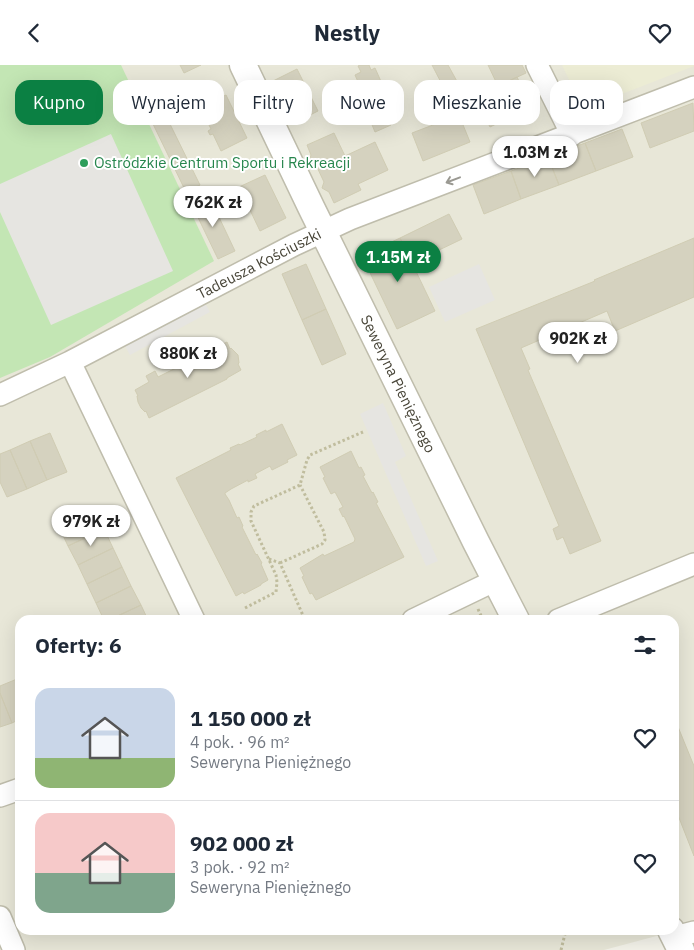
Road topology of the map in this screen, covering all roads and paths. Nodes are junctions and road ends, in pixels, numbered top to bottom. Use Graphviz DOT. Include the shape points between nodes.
graph roads {
  1 [pos="244,65"];
  2 [pos="537,65"];
  3 [pos="694,87"];
  4 [pos="572,135"];
  5 [pos="323,232"];
  6 [pos="70,362"];
  7 [pos="0,395"];
  8 [pos="363,432"];
  9 [pos="300,485"];
  10 [pos="268,559"];
  11 [pos="280,563"];
  12 [pos="694,564"];
  13 [pos="496,581"];
  14 [pos="245,608"];
  15 [pos="477,608"];
  16 [pos="192,615"];
  17 [pos="303,615"];
  18 [pos="423,615"];
  19 [pos="480,615"];
  20 [pos="513,615"];
  21 [pos="570,615"];
  22 [pos="15,791"];
  23 [pos="0,796"];
  24 [pos="0,917"];
  25 [pos="565,935"];
  26 [pos="14,950"];
  27 [pos="561,950"];
  1 -- 5 [label="street, Seweryna Pieniężnego"];
  2 -- 4 [label="street"];
  3 -- 4 [label="street, Tadeusza Kościuszki"];
  4 -- 5 [label="street, Tadeusza Kościuszki, one-way"];
  5 -- 6 [label="street, Tadeusza Kościuszki"];
  5 -- 13 [label="street, Seweryna Pieniężnego"];
  6 -- 7 [label="street, Tadeusza Kościuszki"];
  6 -- 16 [label="street"];
  8 -- 9 [label="path" via="310,455"];
  9 -- 10 [label="path" via="254,506 251,512 251,521"];
  9 -- 11 [label="path" via="325,539 322,544"];
  10 -- 11 [label="path"];
  10 -- 14 [label="path" via="276,575 276,592"];
  11 -- 17 [label="path"];
  12 -- 21 [label="street"];
  13 -- 18 [label="street"];
  13 -- 20 [label="street, Seweryna Pieniężnego"];
  15 -- 19 [label="path"];
  22 -- 23 [label="street"];
  24 -- 26 [label="street"];
  25 -- 27 [label="path"];
}
